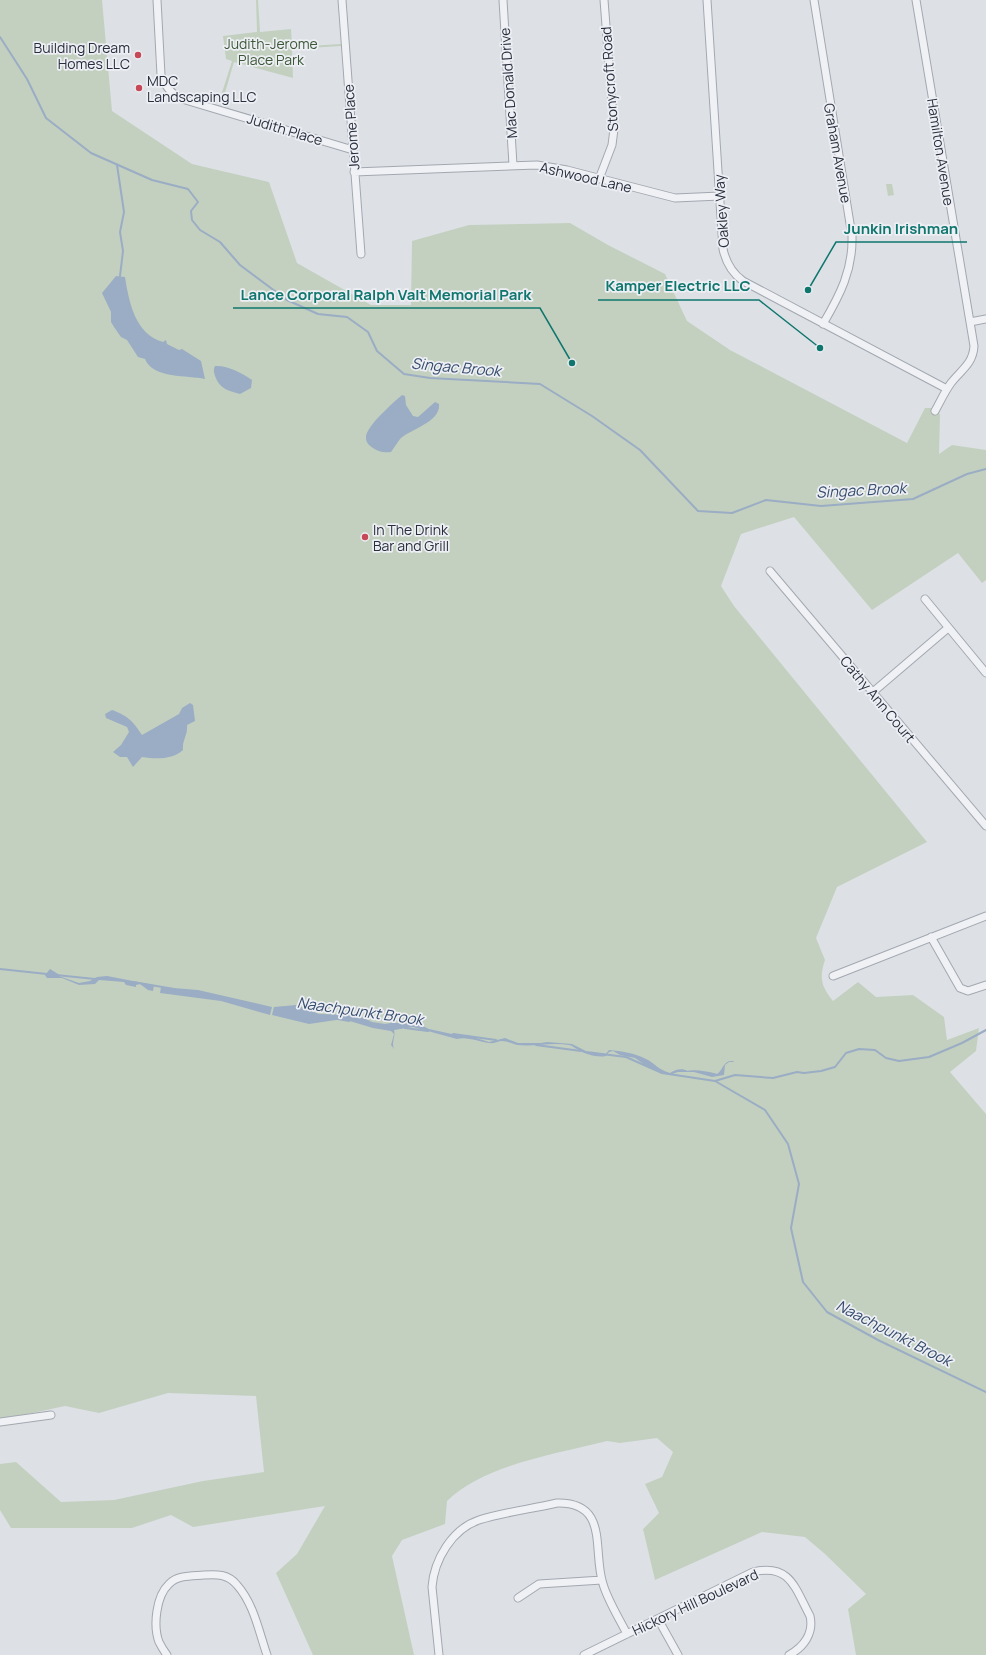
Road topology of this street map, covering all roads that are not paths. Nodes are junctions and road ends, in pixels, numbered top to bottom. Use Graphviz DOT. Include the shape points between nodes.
graph roads {
  1 [pos="157,0"];
  2 [pos="342,0"];
  3 [pos="503,0"];
  4 [pos="604,0"];
  5 [pos="707,0"];
  6 [pos="814,0"];
  7 [pos="916,0"];
  8 [pos="353,150"];
  9 [pos="513,165"];
  10 [pos="354,172"];
  11 [pos="599,179"];
  12 [pos="720,196"];
  13 [pos="361,254"];
  14 [pos="986,319"];
  15 [pos="970,322"];
  16 [pos="823,324"];
  17 [pos="947,389"];
  18 [pos="935,411"];
  19 [pos="770,571"];
  20 [pos="925,599"];
  21 [pos="948,628"];
  22 [pos="986,673"];
  23 [pos="873,692"];
  24 [pos="986,826"];
  25 [pos="986,916"];
  26 [pos="931,937"];
  27 [pos="833,976"];
  28 [pos="986,985"];
  29 [pos="51,1415"];
  30 [pos="0,1422"];
  31 [pos="602,1580"];
  32 [pos="518,1598"];
  33 [pos="658,1619"];
  34 [pos="627,1634"];
  35 [pos="597,1652"];
  36 [pos="167,1655"];
  37 [pos="267,1655"];
  38 [pos="439,1655"];
  39 [pos="584,1655"];
  40 [pos="678,1655"];
  41 [pos="789,1655"];
  1 -- 8 [label="street, Judith Place" via="161,75 171,93 182,99"];
  2 -- 8 [label="street, Jerome Place"];
  3 -- 9 [label="street, Mac Donald Drive"];
  4 -- 11 [label="street, Stonycroft Road" via="614,129 612,144"];
  5 -- 12 [label="street, Oakley Way"];
  6 -- 16 [label="street, Graham Avenue" via="852,236 848,275"];
  7 -- 15 [label="street, Hamilton Avenue"];
  8 -- 10 [label="street, Jerome Place"];
  9 -- 10 [label="street, Ashwood Lane"];
  9 -- 11 [label="street, Ashwood Lane" via="546,166"];
  10 -- 13 [label="street, Jerome Place"];
  11 -- 12 [label="street, Ashwood Lane" via="675,198"];
  12 -- 16 [label="street, Oakley Way" via="723,250 734,273 743,281"];
  14 -- 15 [label="street"];
  15 -- 17 [label="street, Hamilton Avenue" via="974,353 967,366"];
  16 -- 17 [label="street, Oakley Way"];
  17 -- 18 [label="street, Hamilton Avenue"];
  19 -- 23 [label="street, Cathy Ann Court"];
  20 -- 21 [label="street"];
  21 -- 22 [label="street"];
  21 -- 23 [label="street"];
  23 -- 24 [label="street, Cathy Ann Court"];
  25 -- 26 [label="street"];
  26 -- 27 [label="street"];
  26 -- 28 [label="street" via="960,988 968,991"];
  29 -- 30 [label="street"];
  31 -- 32 [label="street" via="540,1584"];
  31 -- 34 [label="street"];
  31 -- 38 [label="street" via="594,1521 580,1506 557,1503 478,1521 458,1533 447,1545 435,1568 432,1587"];
  33 -- 34 [label="street, Hickory Hill Boulevard"];
  33 -- 40 [label="street"];
  33 -- 41 [label="street, Hickory Hill Boulevard" via="752,1572 770,1569 792,1581 812,1622 809,1635 801,1648"];
  34 -- 35 [label="street, Hickory Hill Boulevard"];
  35 -- 39 [label="street, Hickory Hill Boulevard"];
  36 -- 37 [label="street" via="158,1636 156,1616 160,1597 169,1583 183,1576 215,1574 227,1576 245,1596"];
}
